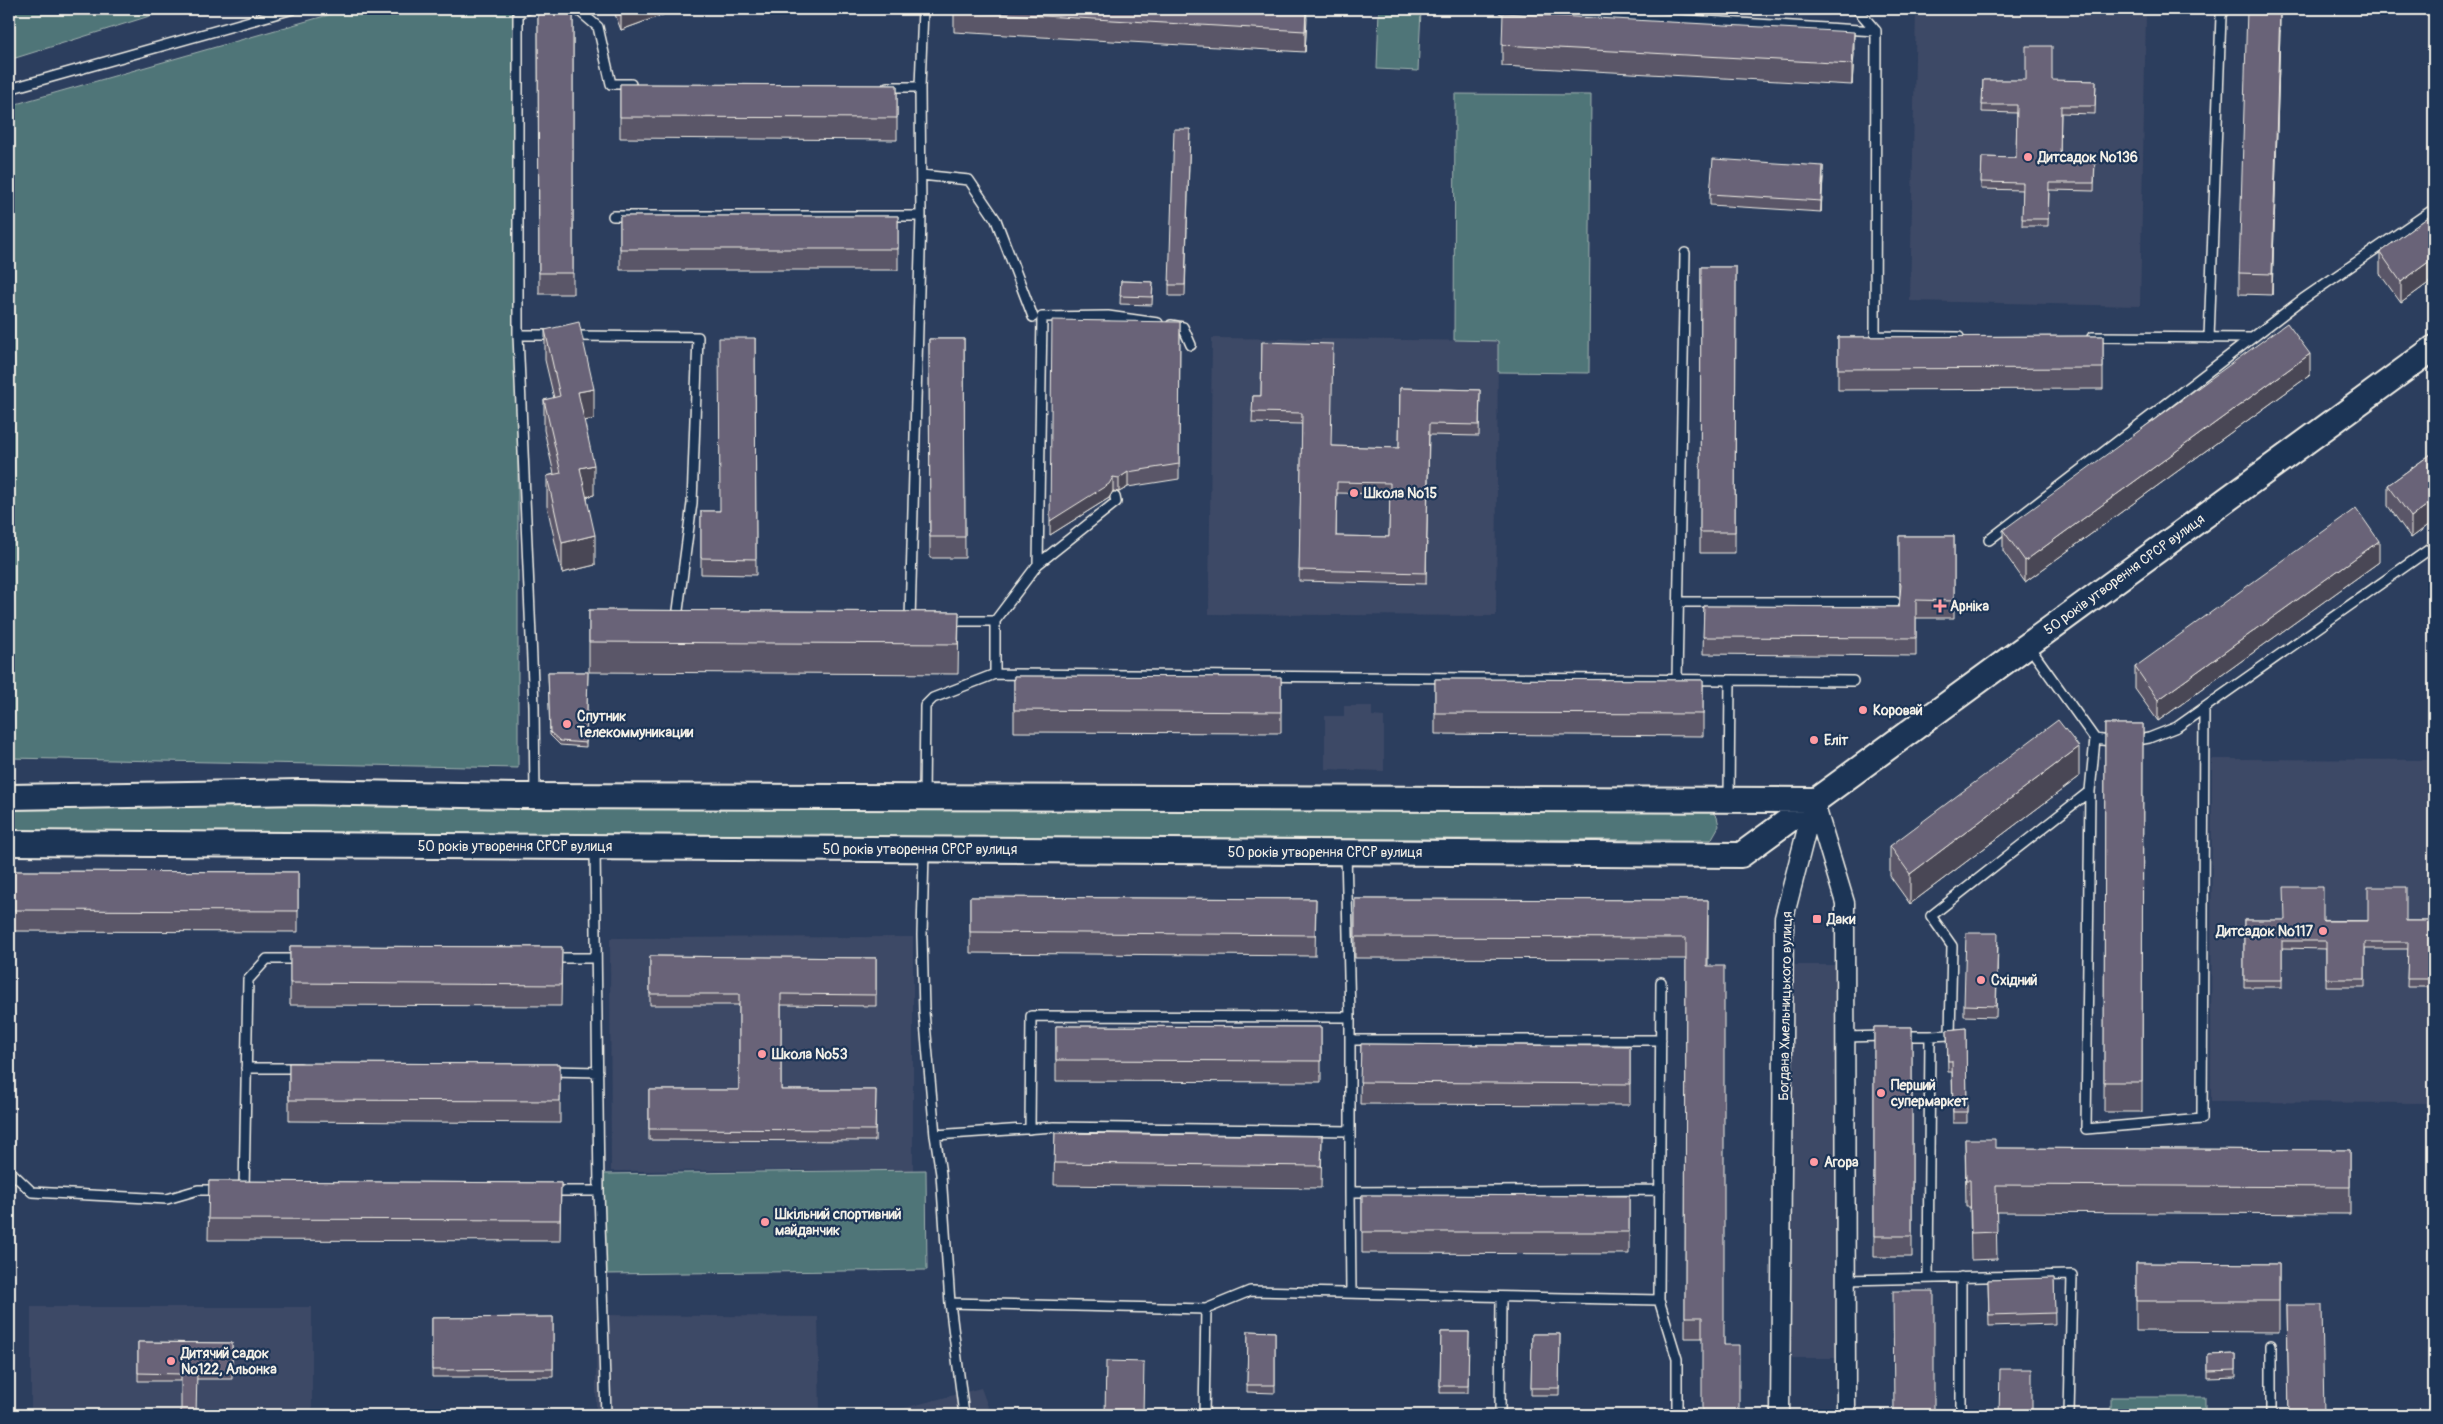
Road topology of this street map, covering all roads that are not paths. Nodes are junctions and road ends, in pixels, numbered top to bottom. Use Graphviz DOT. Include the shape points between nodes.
graph roads {
  1 [pos="293,9"];
  2 [pos="528,9"];
  3 [pos="577,9"];
  4 [pos="922,9"];
  5 [pos="1503,9"];
  6 [pos="1857,9"];
  7 [pos="2224,9"];
  8 [pos="518,11"];
  9 [pos="1876,31"];
  10 [pos="641,84"];
  11 [pos="880,87"];
  12 [pos="920,87"];
  13 [pos="9,90"];
  14 [pos="920,175"];
  15 [pos="2434,208"];
  16 [pos="613,216"];
  17 [pos="921,216"];
  18 [pos="1685,253"];
  19 [pos="1032,317"];
  20 [pos="518,335"];
  21 [pos="1973,337"];
  22 [pos="2081,337"];
  23 [pos="2209,338"];
  24 [pos="2252,338"];
  25 [pos="1191,345"];
  26 [pos="2434,348"];
  27 [pos="1114,497"];
  28 [pos="1990,540"];
  29 [pos="2434,546"];
  30 [pos="1038,564"];
  31 [pos="1678,602"];
  32 [pos="1895,602"];
  33 [pos="678,618"];
  34 [pos="909,620"];
  35 [pos="938,621"];
  36 [pos="995,621"];
  37 [pos="2028,645"];
  38 [pos="995,674"];
  39 [pos="1677,679"];
  40 [pos="1730,680"];
  41 [pos="1852,681"];
  42 [pos="2204,708"];
  43 [pos="2096,739"];
  44 [pos="2090,791"];
  45 [pos="535,796"];
  46 [pos="9,797"];
  47 [pos="924,797"];
  48 [pos="1729,800"];
  49 [pos="1814,800"];
  50 [pos="9,843"];
  51 [pos="595,847"];
  52 [pos="924,849"];
  53 [pos="1346,852"];
  54 [pos="536,958"];
  55 [pos="596,958"];
  56 [pos="307,959"];
  57 [pos="1661,982"];
  58 [pos="1350,1017"];
  59 [pos="1930,1036"];
  60 [pos="1845,1037"];
  61 [pos="1350,1040"];
  62 [pos="1661,1040"];
  63 [pos="246,1068"];
  64 [pos="314,1068"];
  65 [pos="539,1071"];
  66 [pos="598,1072"];
  67 [pos="1030,1129"];
  68 [pos="1350,1131"];
  69 [pos="935,1135"];
  70 [pos="9,1170"];
  71 [pos="235,1190"];
  72 [pos="254,1190"];
  73 [pos="1660,1190"];
  74 [pos="540,1191"];
  75 [pos="599,1191"];
  76 [pos="1350,1192"];
  77 [pos="1961,1277"];
  78 [pos="1928,1278"];
  79 [pos="1846,1280"];
  80 [pos="1351,1294"];
  81 [pos="1501,1298"];
  82 [pos="1660,1300"];
  83 [pos="950,1304"];
  84 [pos="1206,1309"];
  85 [pos="2271,1345"];
  86 [pos="606,1415"];
  87 [pos="964,1415"];
  88 [pos="1204,1415"];
  89 [pos="1500,1415"];
  90 [pos="1677,1415"];
  91 [pos="1780,1415"];
  92 [pos="1846,1415"];
  93 [pos="1961,1415"];
  94 [pos="2069,1415"];
  95 [pos="2272,1415"];
  1 -- 13 [label="lane"];
  2 -- 8 [label="lane"];
  3 -- 10 [label="lane" via="598,27 611,84"];
  4 -- 12 [label="lane"];
  5 -- 9 [label="lane"];
  6 -- 9 [label="lane"];
  7 -- 23 [label="lane" via="2221,16"];
  8 -- 20 [label="lane"];
  9 -- 21 [label="lane" via="1875,336"];
  11 -- 12 [label="lane"];
  12 -- 14 [label="lane"];
  14 -- 17 [label="lane"];
  14 -- 19 [label="lane" via="969,180 996,220"];
  15 -- 24 [label="lane"];
  16 -- 17 [label="lane"];
  17 -- 34 [label="lane"];
  18 -- 31 [label="lane"];
  20 -- 33 [label="lane" via="698,337 692,503"];
  20 -- 45 [label="lane"];
  22 -- 23 [label="lane"];
  23 -- 24 [label="lane"];
  24 -- 28 [label="lane"];
  25 -- 30 [label="lane" via="1183,327 1108,316 1042,317"];
  26 -- 37 [label="main road, 50 років утворення СРСР вулиця"];
  27 -- 30 [label="lane" via="1116,502"];
  29 -- 42 [label="lane"];
  30 -- 36 [label="lane"];
  31 -- 32 [label="lane"];
  31 -- 39 [label="lane"];
  35 -- 36 [label="lane"];
  36 -- 38 [label="lane"];
  37 -- 43 [label="lane"];
  37 -- 49 [label="main road, 50 років утворення СРСР вулиця"];
  38 -- 39 [label="lane"];
  38 -- 47 [label="lane" via="933,698 925,706"];
  39 -- 40 [label="lane"];
  40 -- 41 [label="lane"];
  40 -- 48 [label="lane"];
  42 -- 43 [label="lane" via="2178,726 2149,738 2119,742"];
  42 -- 44 [label="lane" via="2202,1120 2086,1129"];
  43 -- 44 [label="lane"];
  44 -- 59 [label="lane" via="1931,916 1952,946 1950,1035"];
  45 -- 46 [label="main road" via="300,792"];
  45 -- 47 [label="main road"];
  47 -- 48 [label="main road"];
  48 -- 49 [label="main road"];
  49 -- 53 [label="main road, 50 років утворення СРСР вулиця" via="1741,855"];
  49 -- 60 [label="street" via="1845,903"];
  49 -- 91 [label="street, Богдана Хмельницького вулиця" via="1784,918"];
  50 -- 51 [label="main road, 50 років утворення СРСР вулиця"];
  51 -- 52 [label="main road, 50 років утворення СРСР вулиця"];
  51 -- 55 [label="lane"];
  52 -- 53 [label="main road, 50 років утворення СРСР вулиця"];
  52 -- 69 [label="lane" via="924,1012"];
  53 -- 58 [label="lane"];
  54 -- 55 [label="lane"];
  55 -- 66 [label="lane"];
  56 -- 63 [label="lane" via="267,959 248,980"];
  57 -- 62 [label="lane"];
  58 -- 61 [label="lane"];
  58 -- 67 [label="lane" via="1031,1016"];
  59 -- 60 [label="lane"];
  59 -- 78 [label="lane"];
  60 -- 79 [label="street"];
  61 -- 62 [label="lane"];
  61 -- 68 [label="lane"];
  62 -- 73 [label="lane"];
  63 -- 64 [label="lane"];
  63 -- 71 [label="lane"];
  65 -- 66 [label="lane"];
  66 -- 75 [label="lane"];
  67 -- 68 [label="lane"];
  67 -- 69 [label="lane"];
  68 -- 76 [label="lane"];
  69 -- 83 [label="lane" via="941,1174"];
  70 -- 71 [label="lane" via="32,1192 167,1199 198,1190"];
  71 -- 72 [label="lane"];
  73 -- 76 [label="lane"];
  73 -- 82 [label="lane"];
  74 -- 75 [label="lane"];
  75 -- 86 [label="lane"];
  76 -- 80 [label="lane"];
  77 -- 78 [label="lane"];
  77 -- 93 [label="lane"];
  77 -- 94 [label="lane" via="2072,1275"];
  78 -- 79 [label="lane"];
  79 -- 92 [label="street"];
  80 -- 81 [label="lane"];
  80 -- 84 [label="lane" via="1250,1291"];
  81 -- 82 [label="lane"];
  81 -- 89 [label="lane"];
  82 -- 90 [label="lane" via="1677,1359"];
  83 -- 84 [label="lane"];
  83 -- 87 [label="lane"];
  84 -- 88 [label="lane"];
  85 -- 95 [label="lane"];
}
